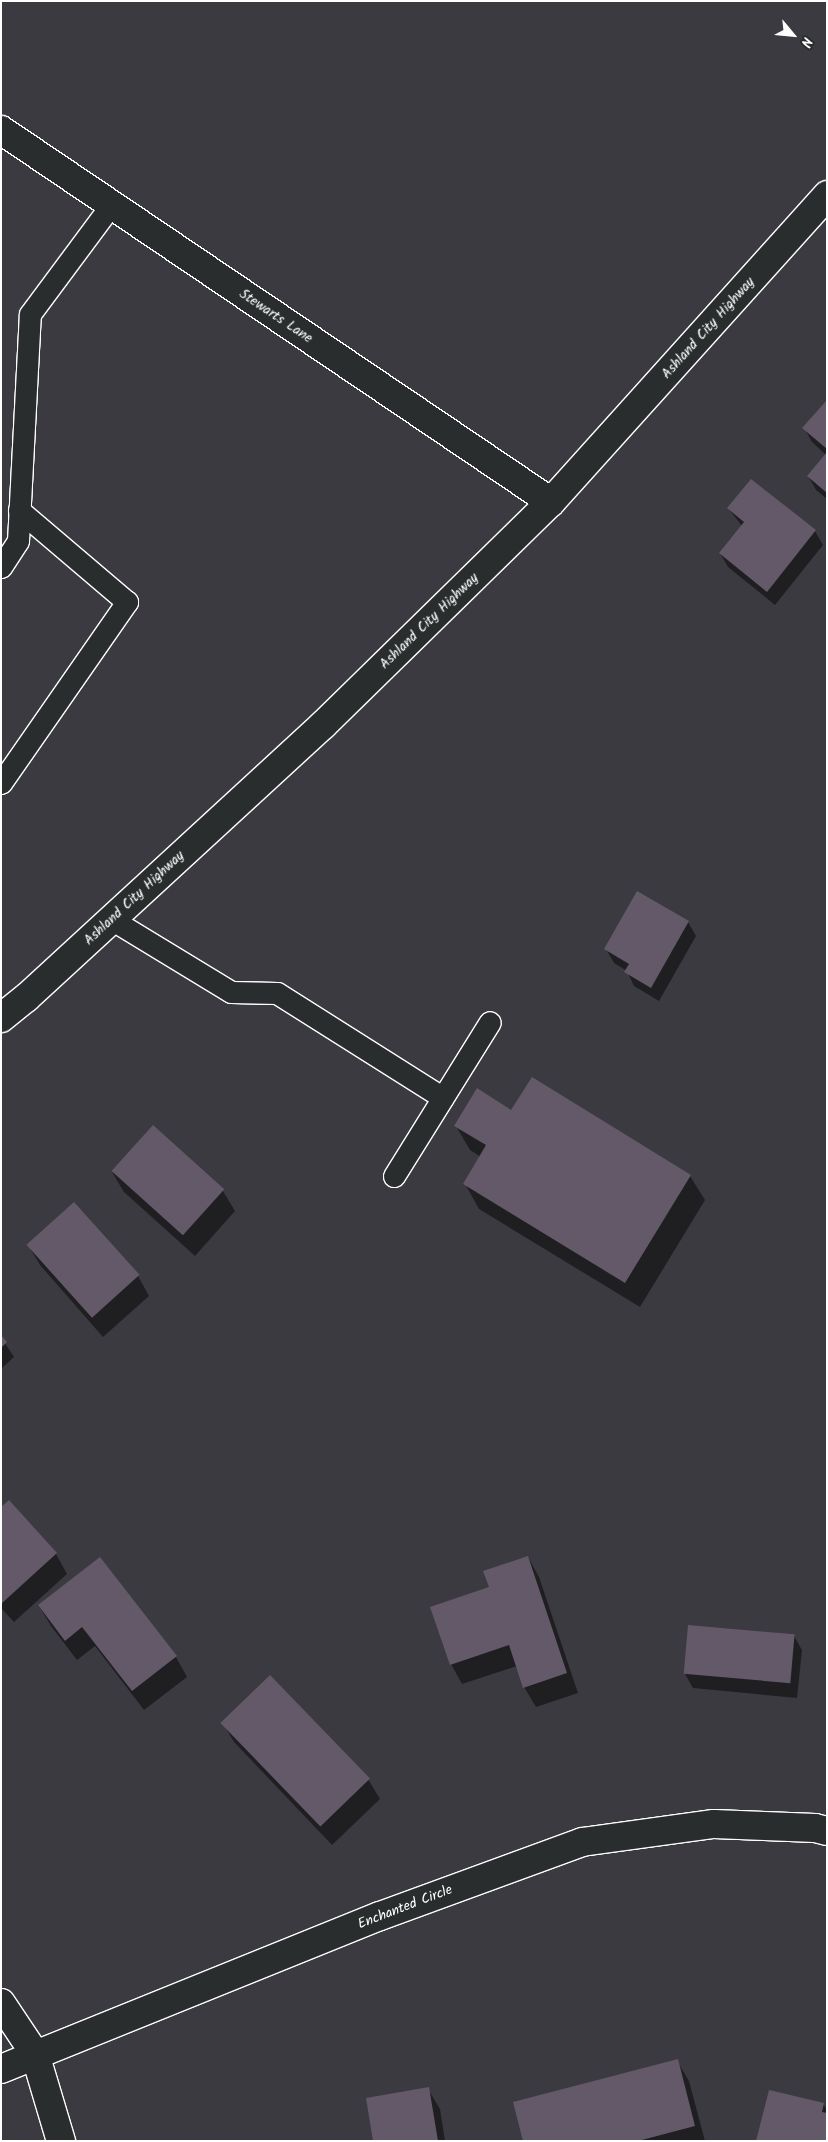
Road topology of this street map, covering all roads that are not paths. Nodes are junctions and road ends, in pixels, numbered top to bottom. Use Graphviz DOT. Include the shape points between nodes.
graph roads {
  1 [pos="1,130"];
  2 [pos="827,195"];
  3 [pos="111,205"];
  4 [pos="551,502"];
  5 [pos="19,510"];
  6 [pos="1,567"];
  7 [pos="1,783"];
  8 [pos="111,919"];
  9 [pos="3,1014"];
  10 [pos="490,1022"];
  11 [pos="443,1098"];
  12 [pos="394,1176"];
  13 [pos="827,1831"];
  14 [pos="1,2003"];
  15 [pos="35,2054"];
  16 [pos="1,2069"];
  17 [pos="61,2141"];
  1 -- 3 [label="street, Stewarts Lane"];
  2 -- 4 [label="street, Ashland City Highway"];
  3 -- 4 [label="street, Stewarts Lane"];
  3 -- 5 [label="lane" via="30,314"];
  4 -- 8 [label="street, Ashland City Highway" via="323,724"];
  5 -- 6 [label="lane" via="18,540"];
  5 -- 7 [label="lane" via="127,602"];
  8 -- 9 [label="street, Ashland City Highway"];
  8 -- 11 [label="lane" via="231,992 277,993"];
  10 -- 11 [label="lane"];
  11 -- 12 [label="lane"];
  13 -- 15 [label="street, Enchanted Circle" via="714,1824 582,1842 380,1916"];
  14 -- 15 [label="street"];
  15 -- 16 [label="street, Enchanted Circle"];
  15 -- 17 [label="street"];
}
